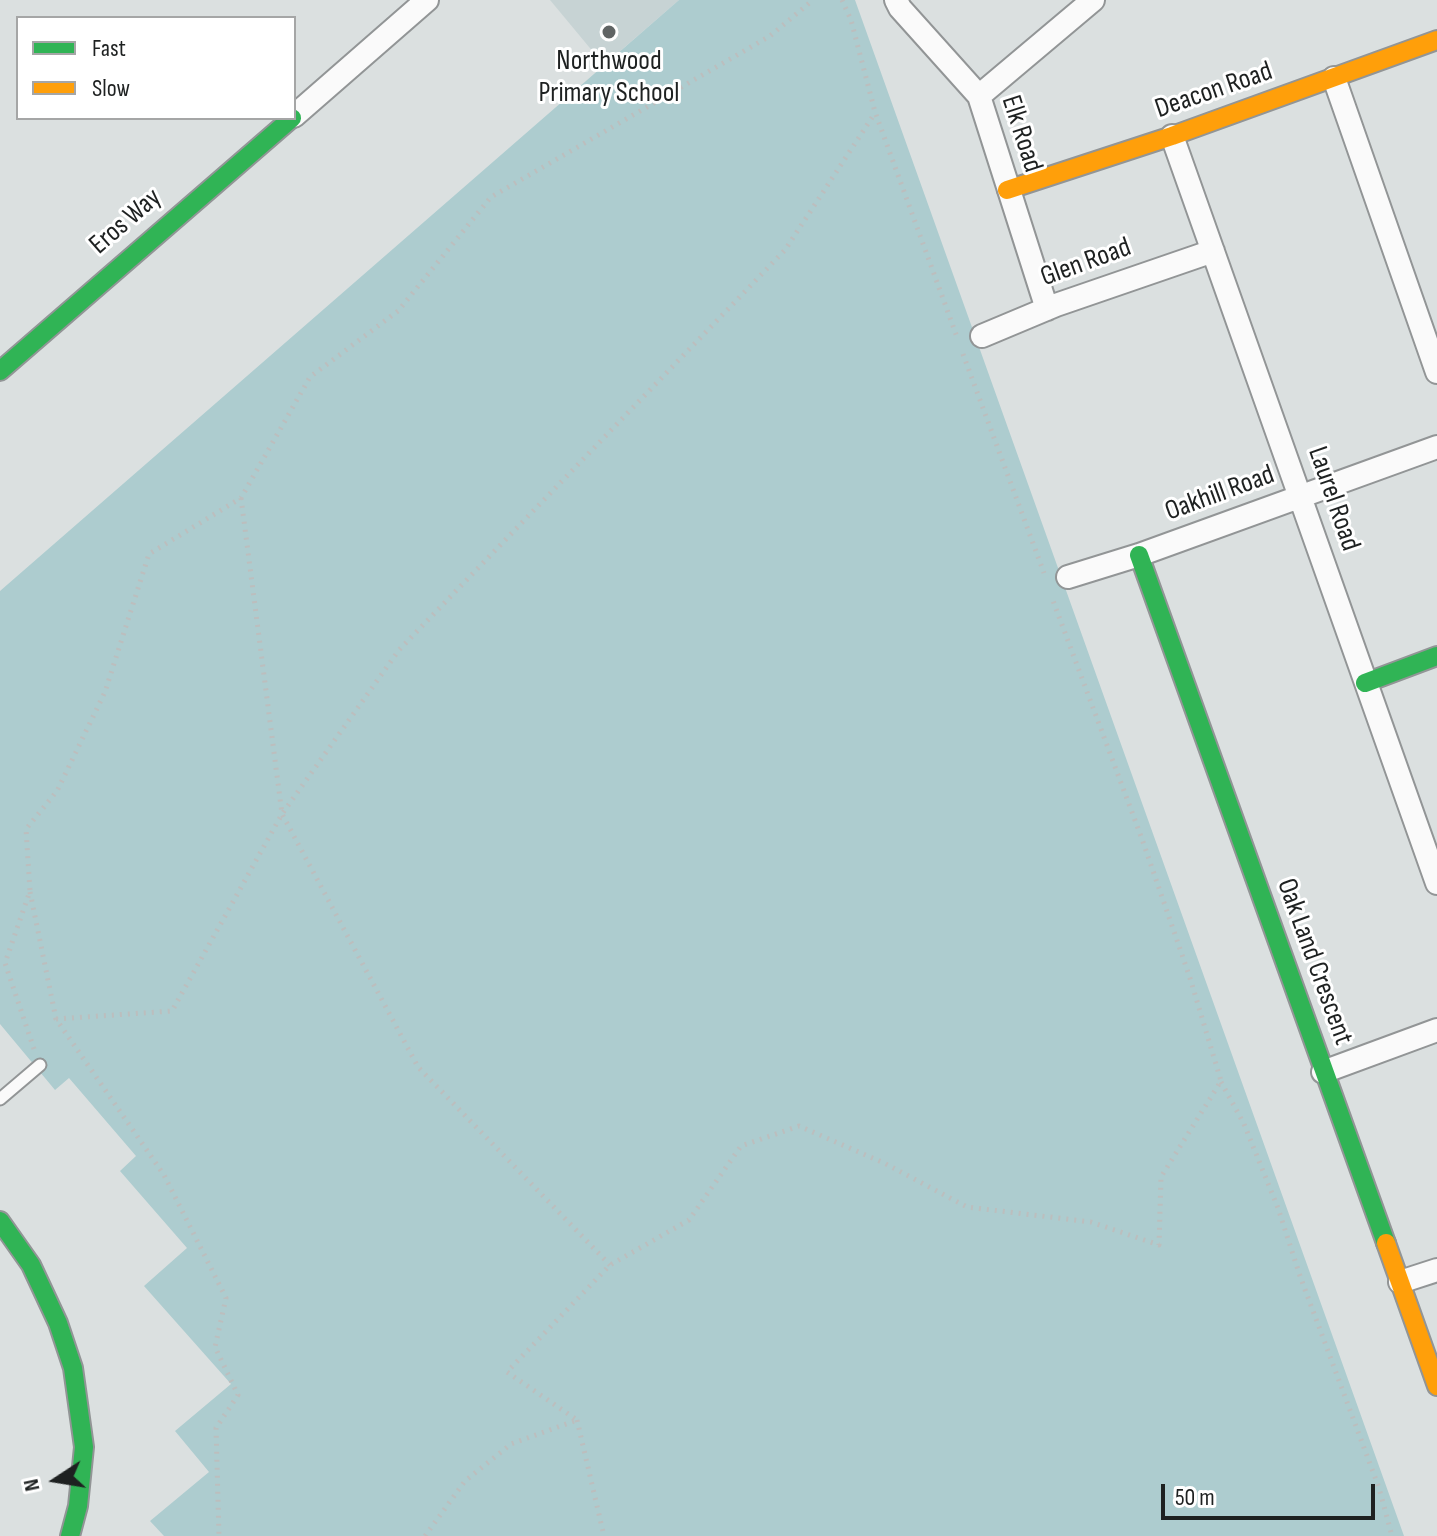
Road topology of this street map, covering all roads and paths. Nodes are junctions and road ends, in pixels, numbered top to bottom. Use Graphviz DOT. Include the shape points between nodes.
graph roads {
  1 [pos="427,0"];
  2 [pos="813,0"];
  3 [pos="842,0"];
  4 [pos="896,0"];
  5 [pos="1093,0"];
  6 [pos="1437,40"];
  7 [pos="1334,78"];
  8 [pos="979,96"];
  9 [pos="875,112"];
  10 [pos="296,114"];
  11 [pos="290,120"];
  12 [pos="1172,136"];
  13 [pos="1007,190"];
  14 [pos="1213,251"];
  15 [pos="1047,309"];
  16 [pos="982,336"];
  17 [pos="957,337"];
  18 [pos="963,352"];
  19 [pos="0,371"];
  20 [pos="1437,372"];
  21 [pos="1437,447"];
  22 [pos="1301,497"];
  23 [pos="241,498"];
  24 [pos="1139,555"];
  25 [pos="1045,577"];
  26 [pos="1068,577"];
  27 [pos="1050,592"];
  28 [pos="1437,656"];
  29 [pos="1365,683"];
  30 [pos="282,814"];
  31 [pos="1435,868"];
  32 [pos="30,891"];
  33 [pos="56,1019"];
  34 [pos="1437,1030"];
  35 [pos="40,1065"];
  36 [pos="1323,1072"];
  37 [pos="1221,1081"];
  38 [pos="0,1099"];
  39 [pos="0,1221"];
  40 [pos="610,1265"];
  41 [pos="1437,1270"];
  42 [pos="1400,1282"];
  43 [pos="1437,1386"];
  44 [pos="577,1420"];
  45 [pos="70,1536"];
  46 [pos="219,1536"];
  47 [pos="425,1536"];
  48 [pos="604,1536"];
  49 [pos="1392,1536"];
  1 -- 10 [label="street, Eros Way"];
  2 -- 23 [label="path" via="770,36 491,197 398,311 310,377"];
  3 -- 9 [label="path"];
  4 -- 8 [label="street, Elk Road"];
  5 -- 8 [label="street"];
  6 -- 7 [label="street, Deacon Road"];
  7 -- 12 [label="street, Deacon Road"];
  7 -- 20 [label="street"];
  8 -- 13 [label="street, Elk Road"];
  9 -- 17 [label="path"];
  9 -- 30 [label="path" via="785,250 399,650"];
  11 -- 19 [label="street, Eros Way"];
  12 -- 13 [label="street, Deacon Road"];
  12 -- 14 [label="street, Laurel Road"];
  13 -- 15 [label="street, Elk Road"];
  14 -- 15 [label="street, Glen Road"];
  14 -- 22 [label="street, Laurel Road"];
  15 -- 16 [label="street, Glen Road"];
  18 -- 25 [label="path"];
  21 -- 22 [label="street, Oakhill Road"];
  22 -- 24 [label="street, Oakhill Road"];
  22 -- 29 [label="street, Laurel Road"];
  23 -- 30 [label="path"];
  23 -- 32 [label="path" via="149,554 105,692 57,791 26,829"];
  24 -- 26 [label="street, Oakhill Road"];
  24 -- 36 [label="street, Oak Land Crescent"];
  27 -- 37 [label="path" via="1142,839"];
  28 -- 29 [label="street"];
  29 -- 31 [label="street, Laurel Road"];
  30 -- 33 [label="path" via="172,1011"];
  30 -- 40 [label="path" via="418,1067"];
  32 -- 33 [label="path"];
  32 -- 35 [label="path" via="5,963"];
  33 -- 46 [label="path" via="164,1175 226,1298 215,1347 238,1395 216,1428"];
  34 -- 36 [label="street"];
  35 -- 38 [label="lane"];
  36 -- 42 [label="street, Oak Land Crescent"];
  37 -- 40 [label="path" via="1161,1177 1159,1245 1091,1222 967,1207 799,1126 741,1146 689,1220"];
  37 -- 49 [label="path" via="1278,1208"];
  39 -- 45 [label="street" via="31,1265 73,1368 84,1447"];
  40 -- 44 [label="path" via="507,1372"];
  41 -- 42 [label="street"];
  42 -- 43 [label="street, Oak Land Crescent"];
  44 -- 47 [label="path" via="511,1444 465,1481"];
  44 -- 48 [label="path"];
}
